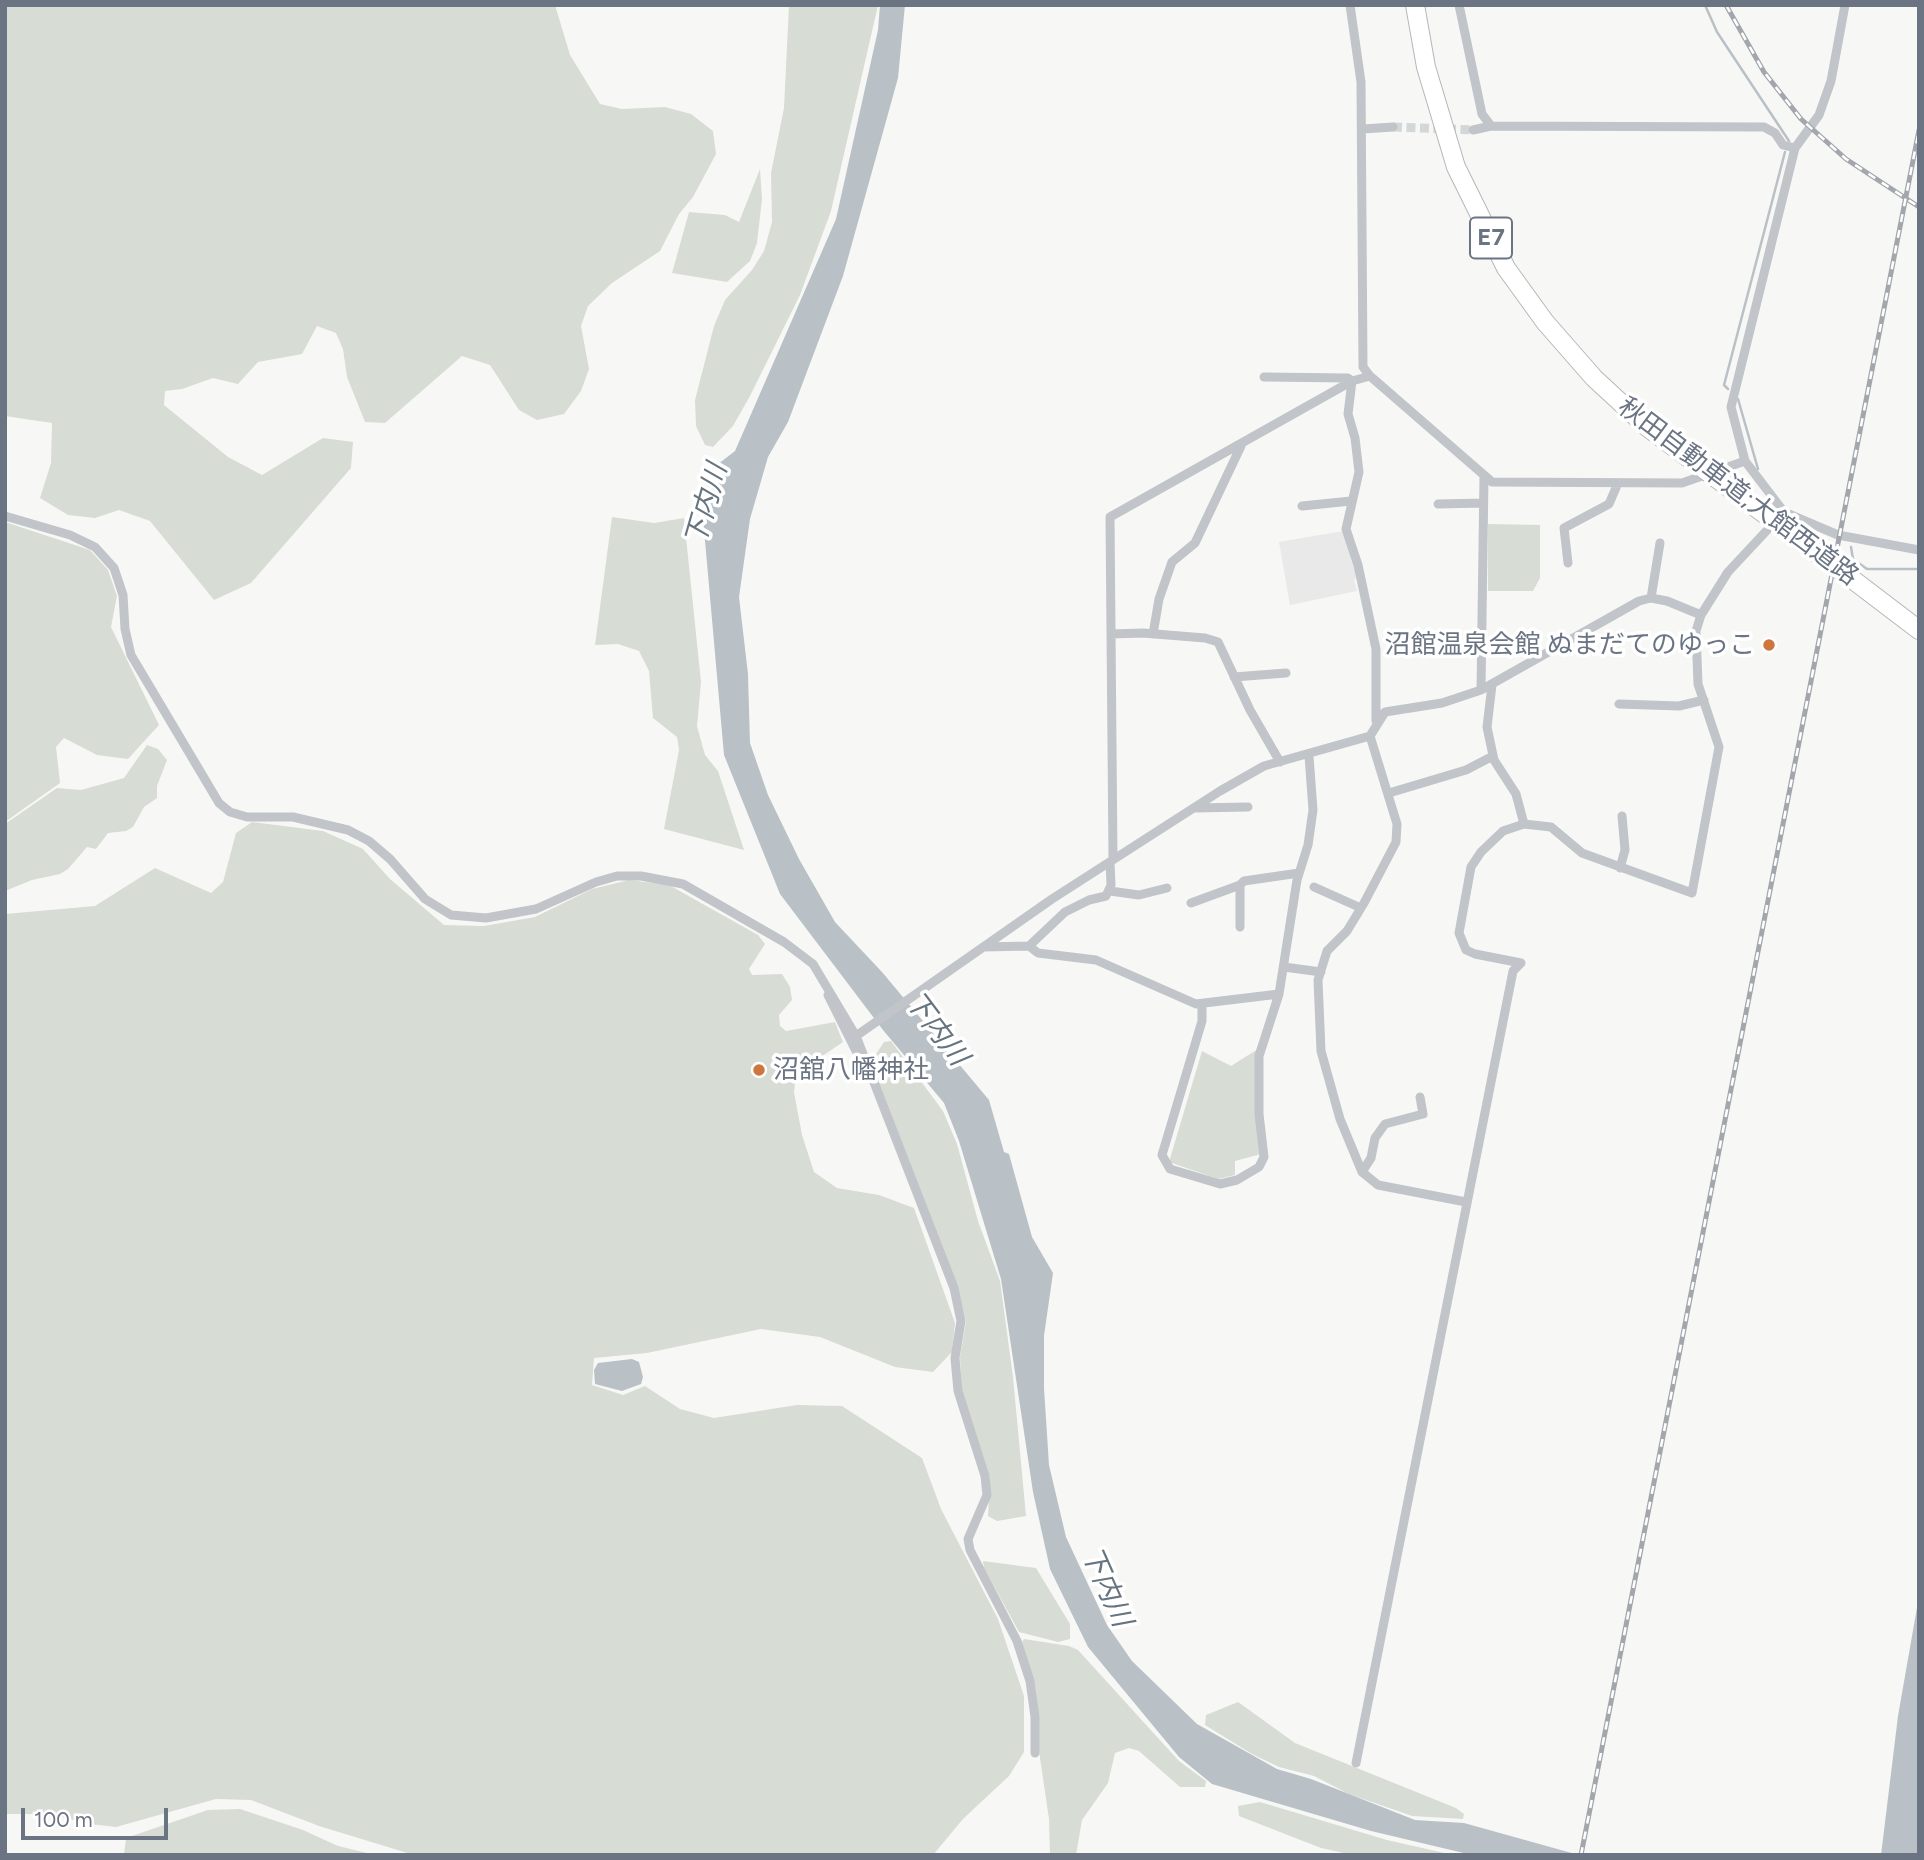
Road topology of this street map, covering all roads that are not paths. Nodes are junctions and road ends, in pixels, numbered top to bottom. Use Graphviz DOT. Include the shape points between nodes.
graph roads {
  1 [pos="1350,5"];
  2 [pos="1415,5"];
  3 [pos="1459,5"];
  4 [pos="1845,5"];
  5 [pos="1491,126"];
  6 [pos="1392,127"];
  7 [pos="1363,129"];
  8 [pos="1473,130"];
  9 [pos="1795,148"];
  10 [pos="1370,376"];
  11 [pos="1264,377"];
  12 [pos="1352,381"];
  13 [pos="1241,446"];
  14 [pos="1745,461"];
  15 [pos="1484,476"];
  16 [pos="1618,483"];
  17 [pos="1351,502"];
  18 [pos="1483,503"];
  19 [pos="1438,504"];
  20 [pos="1302,506"];
  21 [pos="1784,512"];
  22 [pos="5,516"];
  23 [pos="1660,543"];
  24 [pos="1919,550"];
  25 [pos="1568,563"];
  26 [pos="1651,598"];
  27 [pos="1701,615"];
  28 [pos="1919,630"];
  29 [pos="1111,634"];
  30 [pos="1153,634"];
  31 [pos="1286,673"];
  32 [pos="1234,677"];
  33 [pos="1492,685"];
  34 [pos="1481,690"];
  35 [pos="1704,700"];
  36 [pos="1619,704"];
  37 [pos="1376,723"];
  38 [pos="1370,736"];
  39 [pos="1309,755"];
  40 [pos="1493,757"];
  41 [pos="1280,762"];
  42 [pos="1389,793"];
  43 [pos="1248,807"];
  44 [pos="1193,808"];
  45 [pos="1622,816"];
  46 [pos="1524,824"];
  47 [pos="1112,861"];
  48 [pos="1620,869"];
  49 [pos="1299,873"];
  50 [pos="1240,886"];
  51 [pos="1314,887"];
  52 [pos="1167,888"];
  53 [pos="1110,891"];
  54 [pos="1191,903"];
  55 [pos="1362,908"];
  56 [pos="1240,927"];
  57 [pos="1029,946"];
  58 [pos="981,947"];
  59 [pos="1284,967"];
  60 [pos="1321,972"];
  61 [pos="820,973"];
  62 [pos="1279,995"];
  63 [pos="1202,1004"];
  64 [pos="861,1034"];
  65 [pos="857,1053"];
  66 [pos="1420,1097"];
  67 [pos="1362,1172"];
  68 [pos="1466,1202"];
  69 [pos="1035,1753"];
  70 [pos="1356,1763"];
  1 -- 7 [label="street"];
  2 -- 28 [label="highway, 秋田自動車道;大館西道路 / E7, bridge" via="1426,67 1456,167 1506,268 1545,322 1594,378 1647,427"];
  3 -- 5 [label="street" via="1482,114"];
  4 -- 9 [label="street" via="1831,81 1819,115"];
  5 -- 8 [label="street"];
  5 -- 9 [label="street" via="1764,127 1783,145"];
  6 -- 7 [label="street"];
  7 -- 10 [label="street" via="1363,367"];
  9 -- 14 [label="street" via="1732,395"];
  10 -- 12 [label="street"];
  10 -- 15 [label="street"];
  11 -- 12 [label="street"];
  12 -- 13 [label="street"];
  12 -- 17 [label="street" via="1348,414 1359,471"];
  13 -- 29 [label="street" via="1110,517"];
  13 -- 30 [label="street" via="1195,543 1172,562"];
  14 -- 16 [label="street" via="1682,483"];
  14 -- 21 [label="street"];
  15 -- 16 [label="street" via="1492,482"];
  15 -- 18 [label="street"];
  16 -- 25 [label="street" via="1609,504 1564,528"];
  17 -- 20 [label="street"];
  17 -- 37 [label="street" via="1346,528 1359,565 1376,649"];
  18 -- 19 [label="street"];
  18 -- 34 [label="street"];
  21 -- 24 [label="street" via="1838,536"];
  21 -- 27 [label="street" via="1728,572"];
  22 -- 61 [label="street" via="70,535 94,547 114,568 123,595 131,655 219,803 230,812 247,817 293,817 348,830 369,841 425,899 451,915 486,918 536,909 617,876 683,884 798,951"];
  23 -- 26 [label="street"];
  26 -- 27 [label="street"];
  26 -- 33 [label="street"];
  27 -- 35 [label="street" via="1695,661"];
  29 -- 30 [label="street"];
  29 -- 47 [label="street"];
  30 -- 32 [label="street" via="1218,642"];
  31 -- 32 [label="street"];
  32 -- 41 [label="street"];
  33 -- 34 [label="street"];
  33 -- 40 [label="street" via="1486,727"];
  34 -- 37 [label="street" via="1442,703 1395,708"];
  35 -- 36 [label="street" via="1679,706"];
  35 -- 48 [label="street" via="1720,747 1692,893"];
  37 -- 38 [label="street"];
  38 -- 39 [label="street"];
  38 -- 42 [label="street"];
  39 -- 41 [label="street"];
  39 -- 49 [label="street" via="1313,810"];
  40 -- 42 [label="street"];
  40 -- 46 [label="street" via="1516,794"];
  41 -- 44 [label="street" via="1264,766"];
  42 -- 55 [label="street" via="1398,824 1396,842"];
  43 -- 44 [label="street"];
  44 -- 47 [label="street"];
  45 -- 48 [label="street" via="1625,849"];
  46 -- 48 [label="street" via="1551,827 1582,853"];
  46 -- 68 [label="street" via="1503,831 1471,867 1459,933 1466,950 1521,962 1513,971"];
  47 -- 53 [label="street"];
  47 -- 58 [label="street"];
  49 -- 50 [label="street" via="1249,878"];
  49 -- 59 [label="street"];
  50 -- 54 [label="street"];
  50 -- 56 [label="street"];
  51 -- 55 [label="street"];
  52 -- 53 [label="street" via="1139,895"];
  53 -- 57 [label="street" via="1065,912"];
  55 -- 60 [label="street" via="1327,951"];
  57 -- 58 [label="street"];
  57 -- 63 [label="street" via="1038,953 1096,960 1174,997"];
  58 -- 64 [label="street"];
  59 -- 60 [label="street"];
  59 -- 62 [label="street"];
  60 -- 67 [label="street" via="1317,1004 1321,1051 1340,1119"];
  61 -- 64 [label="street"];
  61 -- 65 [label="street"];
  62 -- 63 [label="street"];
  62 -- 63 [label="street" via="1259,1056 1265,1157 1259,1167 1220,1184 1170,1169 1161,1155 1202,1021"];
  64 -- 69 [label="street" via="954,1288 961,1321 955,1358 958,1391 986,1486 982,1512 968,1539 1017,1641 1030,1681"];
  66 -- 67 [label="street" via="1423,1114 1385,1124"];
  67 -- 68 [label="street" via="1378,1185"];
  68 -- 70 [label="street"];
}
